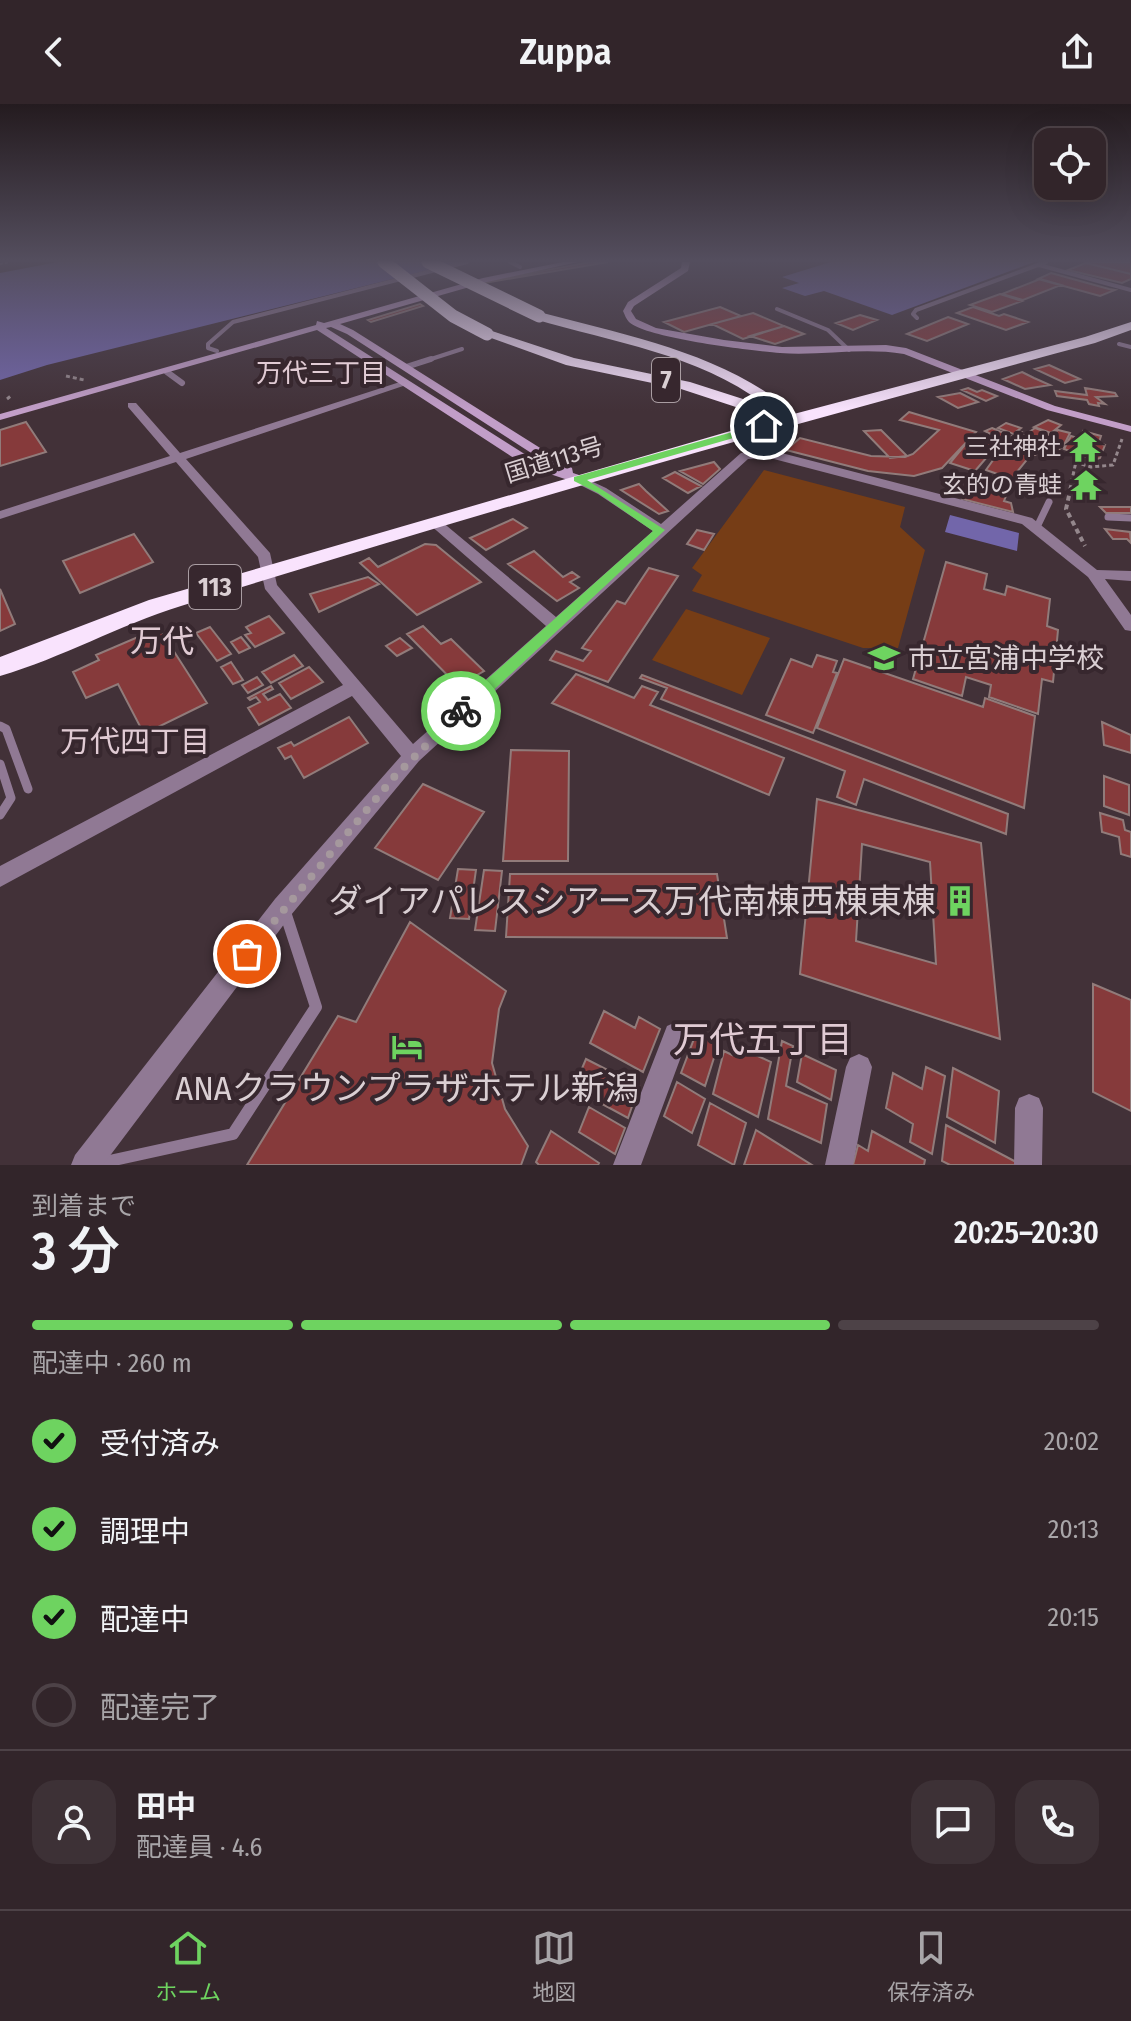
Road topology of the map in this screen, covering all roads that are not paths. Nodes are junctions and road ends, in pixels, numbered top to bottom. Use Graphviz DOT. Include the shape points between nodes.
graph roads {
  1 [pos="274,312"];
  2 [pos="367,312"];
  3 [pos="378,312"];
  4 [pos="447,312"];
  5 [pos="530,312"];
  6 [pos="627,312"];
  7 [pos="783,312"];
  8 [pos="915,312"];
  9 [pos="917,318"];
  10 [pos="335,324"];
  11 [pos="320,325"];
  12 [pos="1131,326"];
  13 [pos="1119,344"];
  14 [pos="1131,347"];
  15 [pos="462,349"];
  16 [pos="849,350"];
  17 [pos="217,351"];
  18 [pos="406,367"];
  19 [pos="721,369"];
  20 [pos="167,372"];
  21 [pos="963,372"];
  22 [pos="182,383"];
  23 [pos="407,383"];
  24 [pos="685,385"];
  25 [pos="882,395"];
  26 [pos="65,398"];
  27 [pos="132,405"];
  28 [pos="0,417"];
  29 [pos="790,420"];
  30 [pos="751,430"];
  31 [pos="1129,432"];
  32 [pos="699,444"];
  33 [pos="770,454"];
  34 [pos="179,459"];
  35 [pos="578,479"];
  36 [pos="1049,502"];
  37 [pos="0,515"];
  38 [pos="1108,517"];
  39 [pos="1131,518"];
  40 [pos="436,524"];
  41 [pos="1037,527"];
  42 [pos="660,530"];
  43 [pos="268,571"];
  44 [pos="1093,574"];
  45 [pos="1131,576"];
  46 [pos="557,626"];
  47 [pos="1131,626"];
  48 [pos="0,667"];
  49 [pos="354,687"];
  50 [pos="0,726"];
  51 [pos="412,756"];
  52 [pos="0,764"];
  53 [pos="28,789"];
  54 [pos="0,815"];
  55 [pos="0,877"];
  56 [pos="283,907"];
  57 [pos="676,1035"];
  58 [pos="859,1067"];
  59 [pos="1029,1108"];
  60 [pos="88,1165"];
  61 [pos="627,1165"];
  62 [pos="839,1165"];
  63 [pos="1028,1165"];
  1 -- 17 [label="lane" via="233,322 208,344"];
  2 -- 11 [label="street"];
  3 -- 10 [label="street"];
  4 -- 24 [label="highway, 7, bridge" via="487,334 571,362"];
  5 -- 19 [label="highway, 7, bridge"];
  6 -- 16 [label="street" via="633,321 654,330 743,346"];
  7 -- 16 [label="lane" via="828,330"];
  8 -- 9 [label="lane"];
  10 -- 11 [label="street"];
  10 -- 18 [label="street"];
  11 -- 17 [label="street"];
  11 -- 20 [label="street"];
  11 -- 23 [label="street"];
  12 -- 21 [label="highway, 国道113号 / 113"];
  13 -- 14 [label="lane"];
  15 -- 18 [label="lane"];
  16 -- 21 [label="street" via="898,349"];
  17 -- 26 [label="street"];
  18 -- 35 [label="street"];
  19 -- 25 [label="highway" via="775,394 800,399"];
  19 -- 29 [label="highway, 7" via="763,395"];
  20 -- 22 [label="lane"];
  20 -- 26 [label="street"];
  21 -- 25 [label="highway, 国道113号 / 113"];
  21 -- 31 [label="street"];
  23 -- 34 [label="street"];
  23 -- 35 [label="street" via="530,463"];
  24 -- 29 [label="highway, 7"];
  24 -- 32 [label="highway" via="719,399 738,416"];
  25 -- 29 [label="highway, 国道113号 / 113"];
  26 -- 28 [label="street"];
  27 -- 34 [label="street"];
  29 -- 30 [label="highway, 国道113号 / 113"];
  30 -- 32 [label="highway, 国道113号 / 113"];
  30 -- 33 [label="street"];
  32 -- 35 [label="highway, 国道113号 / 113"];
  33 -- 41 [label="street"];
  33 -- 42 [label="street" via="745,456"];
  34 -- 37 [label="street"];
  34 -- 43 [label="street" via="265,556"];
  35 -- 40 [label="highway, 国道113号 / 113"];
  35 -- 42 [label="street"];
  36 -- 41 [label="lane"];
  38 -- 39 [label="lane"];
  40 -- 43 [label="highway, 国道113号 / 113"];
  40 -- 46 [label="street"];
  41 -- 44 [label="street"];
  42 -- 46 [label="street"];
  43 -- 48 [label="highway, 国道113号 / 113" via="157,605"];
  43 -- 49 [label="street" via="270,586"];
  44 -- 45 [label="street"];
  44 -- 47 [label="street"];
  46 -- 51 [label="street"];
  49 -- 51 [label="street"];
  49 -- 55 [label="street"];
  50 -- 53 [label="lane" via="6,729"];
  51 -- 56 [label="street"];
  52 -- 54 [label="lane" via="11,798"];
  56 -- 60 [label="street"];
  56 -- 60 [label="lane" via="316,1007 233,1134"];
  57 -- 61 [label="street"];
  58 -- 62 [label="street"];
  59 -- 63 [label="street"];
}
